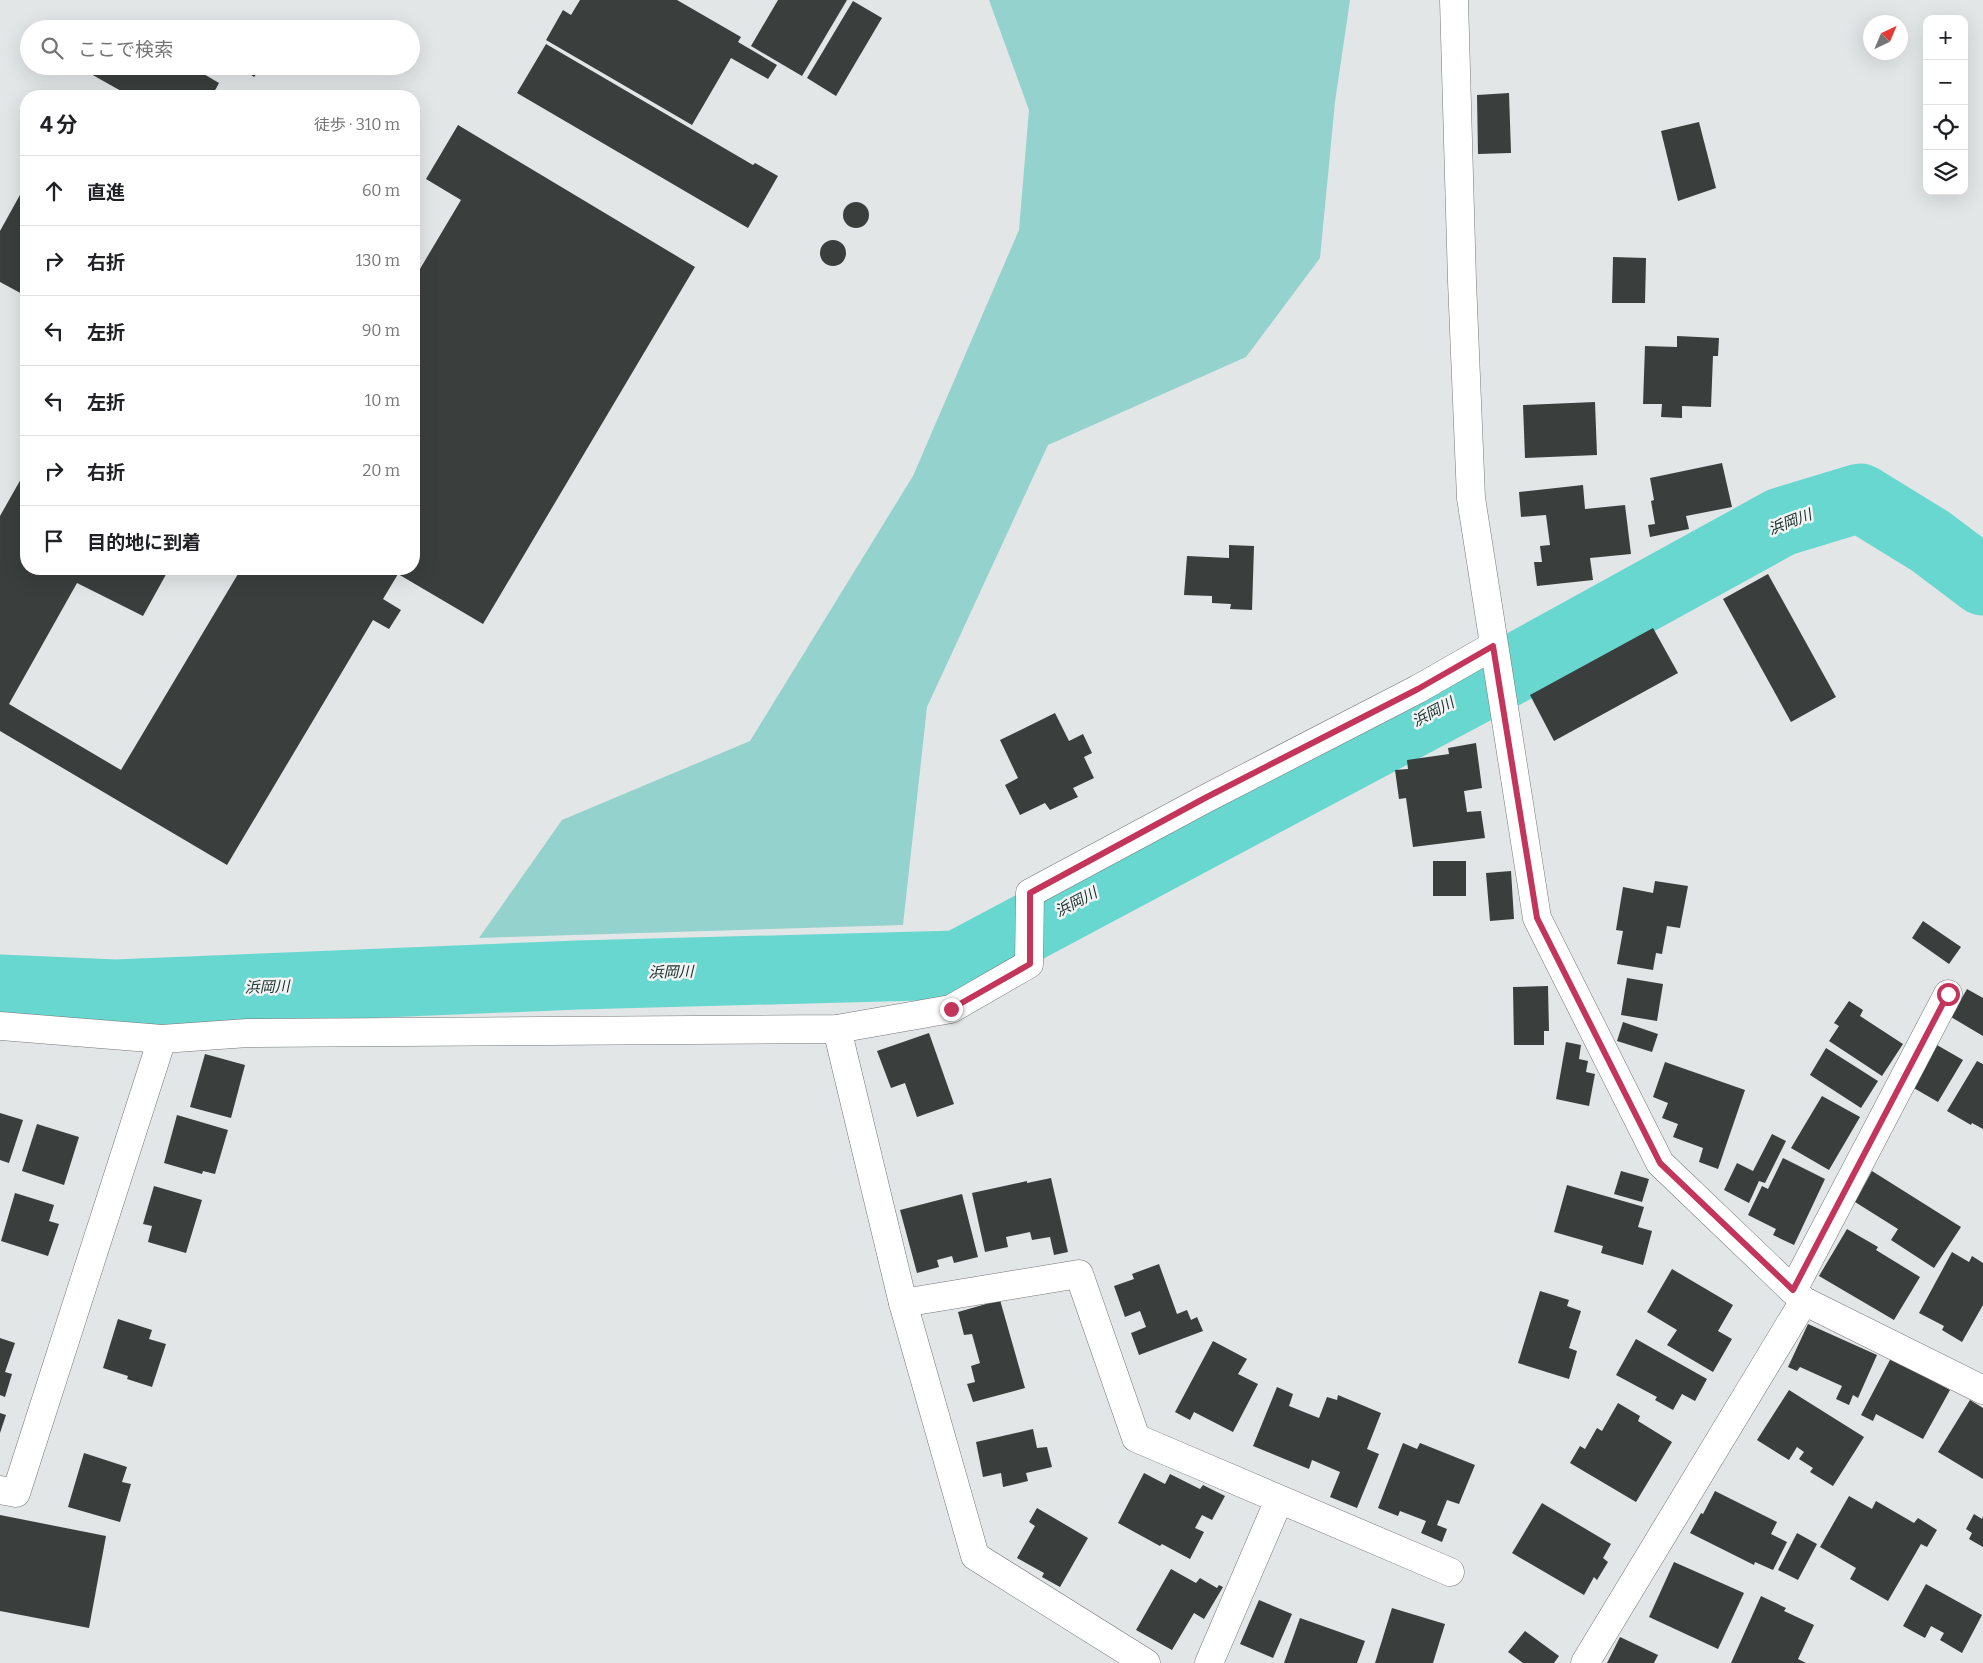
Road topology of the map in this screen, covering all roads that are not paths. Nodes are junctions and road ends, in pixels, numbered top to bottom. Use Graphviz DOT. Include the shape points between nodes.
graph roads {
  1 [pos="1454,0"];
  2 [pos="1494,653"];
  3 [pos="1948,994"];
  4 [pos="0,1026"];
  5 [pos="837,1029"];
  6 [pos="162,1040"];
  7 [pos="1799,1296"];
  8 [pos="903,1303"];
  9 [pos="1983,1390"];
  10 [pos="0,1490"];
  11 [pos="1279,1500"];
  12 [pos="1450,1572"];
  13 [pos="1146,1663"];
  14 [pos="1209,1663"];
  15 [pos="1585,1663"];
  1 -- 2 [label="street" via="1471,498"];
  2 -- 5 [label="street" via="1205,798 1030,893 1030,964 951,1009"];
  2 -- 7 [label="street" via="1537,918 1660,1163"];
  3 -- 7 [label="street"];
  4 -- 6 [label="street"];
  5 -- 6 [label="street" via="248,1033"];
  5 -- 8 [label="street"];
  6 -- 10 [label="street" via="16,1493"];
  7 -- 9 [label="street"];
  7 -- 15 [label="street"];
  8 -- 11 [label="street" via="1079,1274 1136,1438"];
  8 -- 13 [label="street" via="975,1556"];
  11 -- 12 [label="street"];
  11 -- 14 [label="street"];
}
